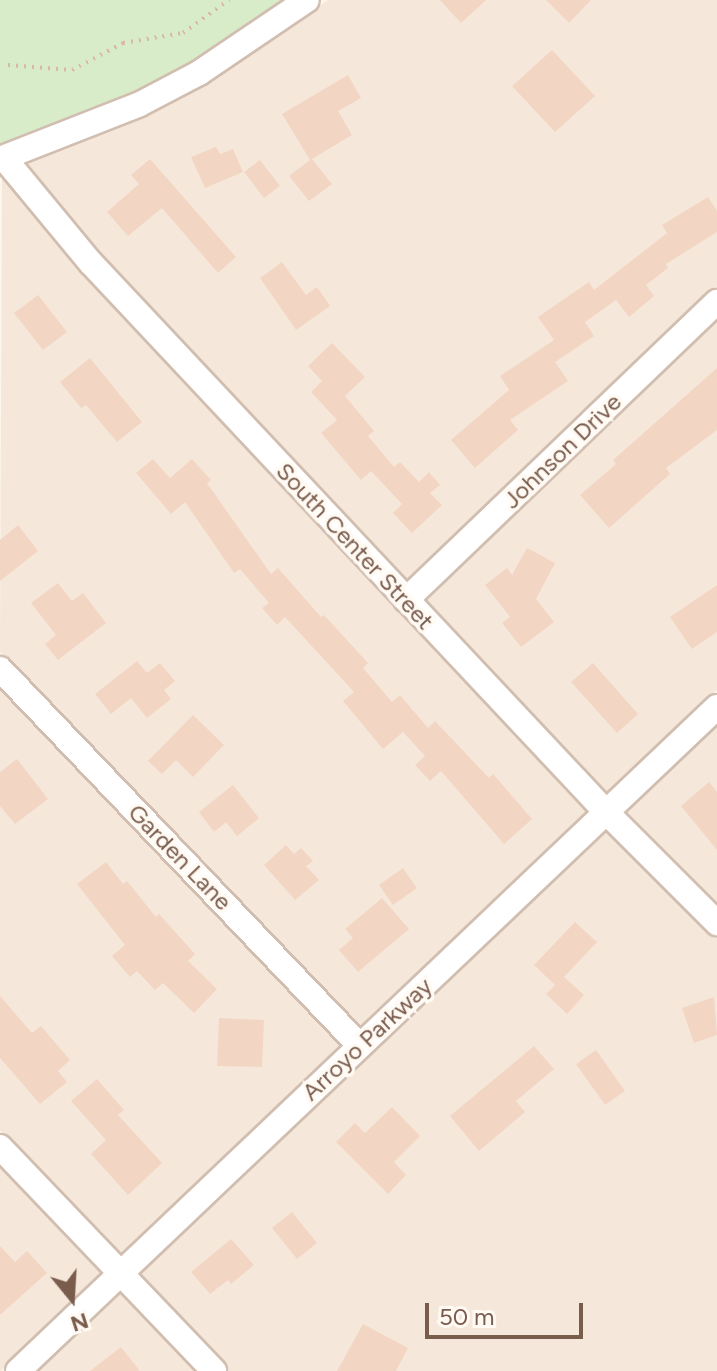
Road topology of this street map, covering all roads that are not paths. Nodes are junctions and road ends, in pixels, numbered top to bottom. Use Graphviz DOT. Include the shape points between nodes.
graph roads {
  1 [pos="307,0"];
  2 [pos="2,159"];
  3 [pos="717,302"];
  4 [pos="406,600"];
  5 [pos="0,669"];
  6 [pos="717,707"];
  7 [pos="607,813"];
  8 [pos="717,923"];
  9 [pos="360,1046"];
  10 [pos="0,1147"];
  11 [pos="119,1273"];
  12 [pos="18,1371"];
  13 [pos="214,1371"];
  1 -- 2 [label="street" via="187,80 113,116"];
  2 -- 4 [label="street, South Center Street" via="91,263"];
  3 -- 4 [label="street, Johnson Drive"];
  4 -- 7 [label="street, South Center Street"];
  5 -- 9 [label="street, Garden Lane"];
  6 -- 7 [label="street, Arroyo Parkway"];
  7 -- 8 [label="street, South Center Street"];
  7 -- 9 [label="street, Arroyo Parkway"];
  9 -- 11 [label="street, Arroyo Parkway"];
  10 -- 11 [label="street"];
  11 -- 12 [label="street, Arroyo Parkway"];
  11 -- 13 [label="street"];
}
